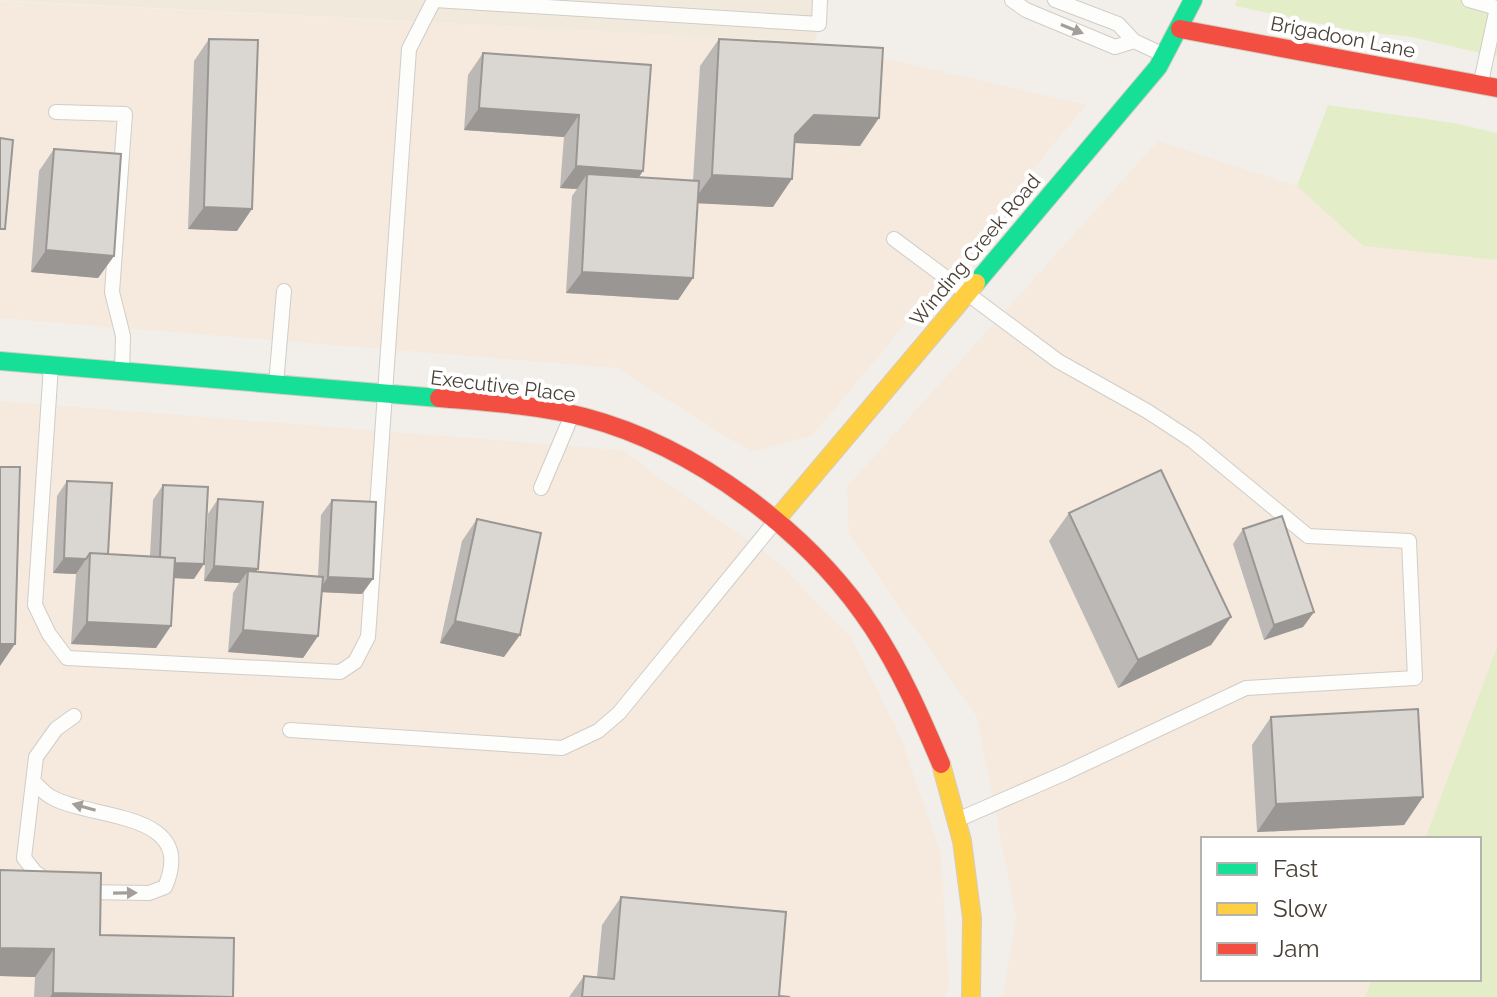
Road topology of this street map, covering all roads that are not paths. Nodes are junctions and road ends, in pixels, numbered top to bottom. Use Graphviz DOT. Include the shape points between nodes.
graph roads {
  1 [pos="434,0"];
  2 [pos="820,0"];
  3 [pos="1012,0"];
  4 [pos="1055,0"];
  5 [pos="1193,0"];
  6 [pos="1469,0"];
  7 [pos="1497,8"];
  8 [pos="1180,29"];
  9 [pos="1134,41"];
  10 [pos="1164,56"];
  11 [pos="1489,87"];
  12 [pos="56,112"];
  13 [pos="894,239"];
  14 [pos="284,291"];
  15 [pos="966,295"];
  16 [pos="0,361"];
  17 [pos="51,365"];
  18 [pos="122,371"];
  19 [pos="276,385"];
  20 [pos="387,395"];
  21 [pos="572,415"];
  22 [pos="541,488"];
  23 [pos="776,520"];
  24 [pos="74,716"];
  25 [pos="290,730"];
  26 [pos="34,782"];
  27 [pos="956,820"];
  28 [pos="972,997"];
  1 -- 2 [label="lane" via="819,24"];
  1 -- 20 [label="lane" via="409,49"];
  3 -- 9 [label="lane, one-way" via="1115,47"];
  4 -- 9 [label="lane" via="1118,24"];
  5 -- 8 [label="street, Winding Creek Road"];
  6 -- 7 [label="lane"];
  7 -- 11 [label="lane"];
  8 -- 10 [label="street, Winding Creek Road"];
  8 -- 11 [label="street, Brigadoon Lane"];
  9 -- 10 [label="lane"];
  10 -- 15 [label="street, Winding Creek Road"];
  12 -- 18 [label="lane" via="125,114 112,292 123,336"];
  13 -- 15 [label="lane"];
  14 -- 19 [label="lane"];
  15 -- 23 [label="street, Winding Creek Road"];
  15 -- 27 [label="lane" via="1058,361 1193,441 1308,536 1409,541 1415,678 1246,688"];
  16 -- 17 [label="street, Executive Place"];
  17 -- 18 [label="street, Executive Place"];
  17 -- 20 [label="lane" via="35,605 67,658 340,672 355,662 368,637"];
  18 -- 19 [label="street, Executive Place"];
  19 -- 20 [label="street, Executive Place"];
  20 -- 21 [label="street, Executive Place"];
  21 -- 22 [label="lane"];
  21 -- 23 [label="street, Executive Place" via="670,451 725,482"];
  23 -- 25 [label="lane" via="619,713 598,731 562,748"];
  23 -- 27 [label="street, Executive Place" via="863,612 898,665 934,742"];
  24 -- 26 [label="lane" via="56,729 36,757"];
  26 -- 26 [label="lane, one-way" via="24,858 35,872 54,885 92,894 149,893 165,887 172,871 171,852 157,832 52,798"];
  27 -- 28 [label="street, Executive Place" via="970,885"];
}
